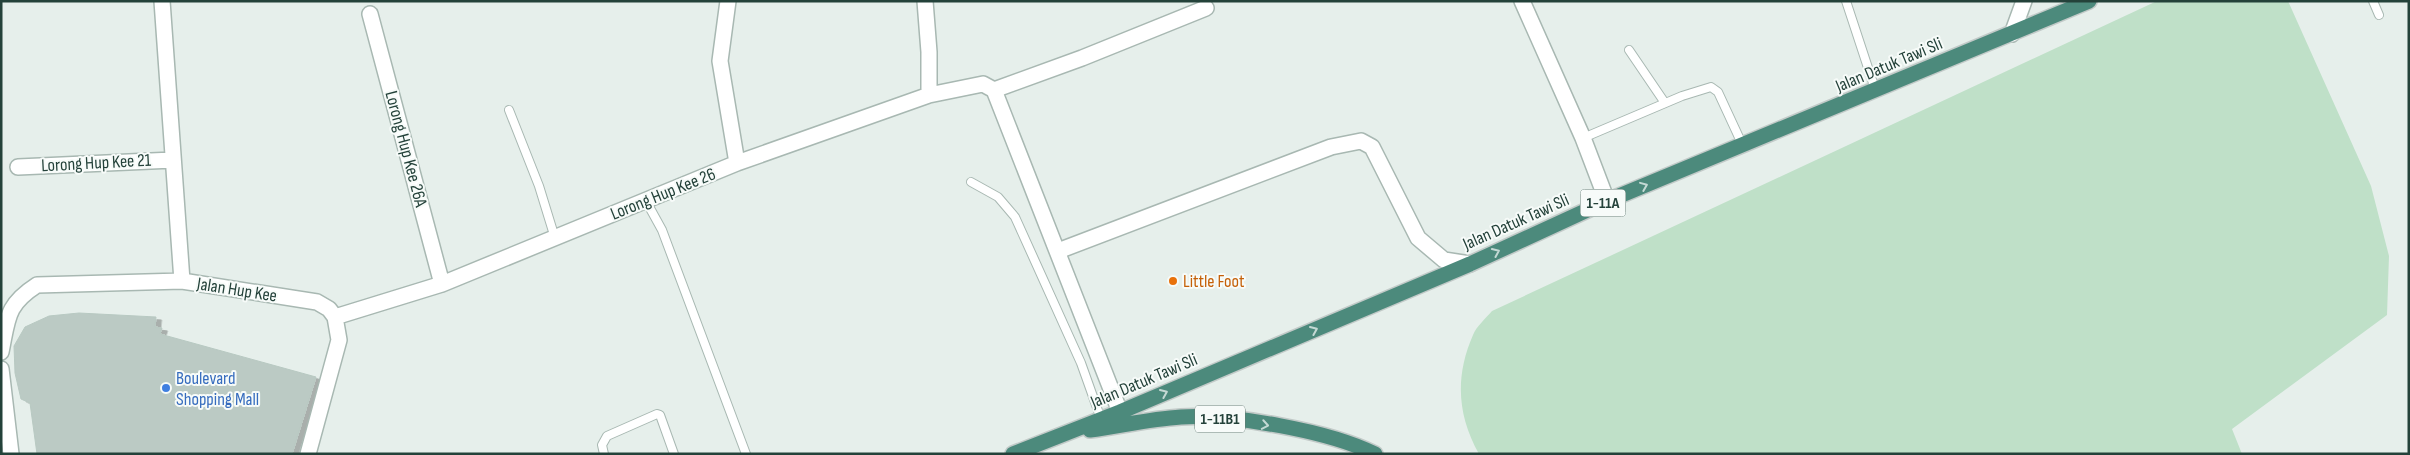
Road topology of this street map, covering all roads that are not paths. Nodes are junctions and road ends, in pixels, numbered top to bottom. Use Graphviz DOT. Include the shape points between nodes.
graph roads {
  1 [pos="162,1"];
  2 [pos="728,1"];
  3 [pos="925,1"];
  4 [pos="1522,1"];
  5 [pos="1846,1"];
  6 [pos="2024,1"];
  7 [pos="2089,1"];
  8 [pos="2373,1"];
  9 [pos="1206,8"];
  10 [pos="370,14"];
  11 [pos="2379,15"];
  12 [pos="2012,34"];
  13 [pos="1629,50"];
  14 [pos="994,90"];
  15 [pos="1876,92"];
  16 [pos="929,95"];
  17 [pos="1665,103"];
  18 [pos="508,110"];
  19 [pos="1583,138"];
  20 [pos="1743,146"];
  21 [pos="173,160"];
  22 [pos="738,164"];
  23 [pos="18,167"];
  24 [pos="971,182"];
  25 [pos="646,201"];
  26 [pos="1607,201"];
  27 [pos="555,238"];
  28 [pos="1058,251"];
  29 [pos="1470,264"];
  30 [pos="182,281"];
  31 [pos="442,284"];
  32 [pos="335,316"];
  33 [pos="1,352"];
  34 [pos="1,369"];
  35 [pos="1120,412"];
  36 [pos="1101,419"];
  37 [pos="1061,435"];
  38 [pos="11,454"];
  39 [pos="308,454"];
  40 [pos="604,454"];
  41 [pos="674,454"];
  42 [pos="746,454"];
  43 [pos="1013,454"];
  44 [pos="1376,454"];
  1 -- 21 [label="street, Jalan Hup Kee"];
  2 -- 22 [label="street" via="720,61"];
  3 -- 16 [label="street"];
  4 -- 19 [label="street"];
  5 -- 15 [label="lane"];
  6 -- 12 [label="street"];
  7 -- 12 [label="highway, Jalan Datuk Tawi Sli / 1-11A"];
  8 -- 11 [label="lane"];
  9 -- 14 [label="street"];
  10 -- 31 [label="street, Lorong Hup Kee 26A"];
  12 -- 15 [label="highway, Jalan Datuk Tawi Sli / 1-11A"];
  13 -- 17 [label="lane"];
  14 -- 16 [label="street, Lorong Hup Kee 26" via="983,84"];
  14 -- 28 [label="street"];
  15 -- 20 [label="highway, Jalan Datuk Tawi Sli / 1-11A"];
  16 -- 22 [label="street, Lorong Hup Kee 26"];
  17 -- 19 [label="lane"];
  17 -- 20 [label="lane" via="1711,87 1718,92"];
  18 -- 27 [label="lane" via="539,186"];
  19 -- 26 [label="street"];
  26 -- 20 [label="highway, Jalan Datuk Tawi Sli / 1-11A, one-way"];
  21 -- 23 [label="street, Lorong Hup Kee 21"];
  21 -- 30 [label="street, Jalan Hup Kee"];
  22 -- 25 [label="street, Lorong Hup Kee 26"];
  24 -- 36 [label="lane" via="998,197 1015,217 1082,363"];
  25 -- 27 [label="street, Lorong Hup Kee 26"];
  25 -- 42 [label="lane" via="662,230"];
  29 -- 26 [label="highway, Jalan Datuk Tawi Sli / 1-11A, one-way"];
  27 -- 31 [label="street, Lorong Hup Kee 26"];
  28 -- 29 [label="street" via="1331,147 1360,141 1372,147 1418,238 1444,260"];
  28 -- 35 [label="street"];
  35 -- 29 [label="highway, Jalan Datuk Tawi Sli / 1-11A, one-way"];
  30 -- 32 [label="street, Jalan Hup Kee" via="317,302"];
  30 -- 33 [label="street" via="37,285 20,296 9,312"];
  31 -- 32 [label="street, Lorong Hup Kee 26"];
  32 -- 39 [label="street" via="339,340"];
  34 -- 38 [label="street"];
  35 -- 36 [label="highway, Jalan Datuk Tawi Sli / 1-11A"];
  36 -- 37 [label="highway, Jalan Datuk Tawi Sli / 1-11A"];
  37 -- 43 [label="highway, Jalan Datuk Tawi Sli / 1-11A"];
  37 -- 44 [label="highway, 1-11B1, one-way" via="1181,417 1239,420 1354,443"];
  40 -- 41 [label="lane" via="602,446 607,436 655,414 660,415"];
}
